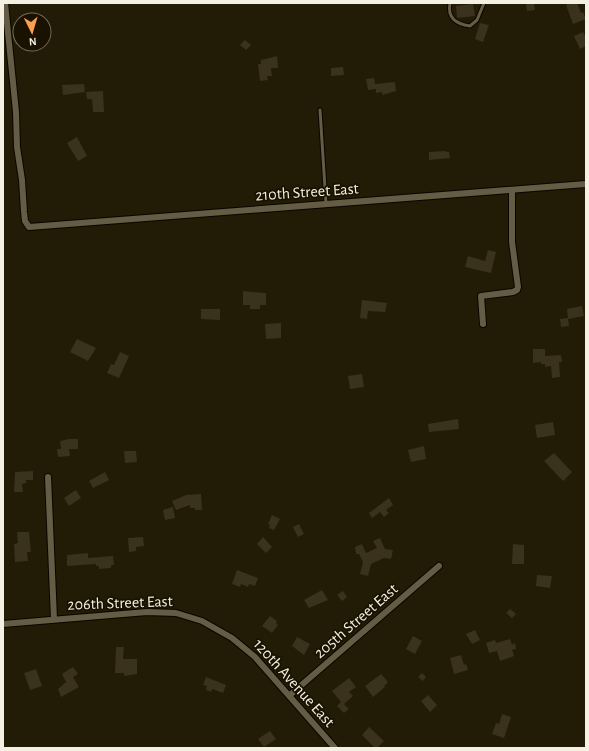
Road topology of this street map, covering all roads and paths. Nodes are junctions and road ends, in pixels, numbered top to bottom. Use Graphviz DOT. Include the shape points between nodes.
graph roads {
  1 [pos="5,3"];
  2 [pos="450,3"];
  3 [pos="484,3"];
  4 [pos="320,110"];
  5 [pos="586,184"];
  6 [pos="512,190"];
  7 [pos="326,204"];
  8 [pos="483,324"];
  9 [pos="48,477"];
  10 [pos="439,566"];
  11 [pos="54,619"];
  12 [pos="3,624"];
  13 [pos="232,638"];
  14 [pos="290,695"];
  15 [pos="334,748"];
  1 -- 7 [label="street, 210th Street East" via="17,147 25,221 29,227"];
  2 -- 3 [label="lane" via="449,10 453,20 470,26 477,20"];
  4 -- 7 [label="lane"];
  5 -- 6 [label="street, 210th Street East"];
  6 -- 7 [label="street, 210th Street East"];
  6 -- 8 [label="street" via="512,242 518,287 513,292 481,296"];
  9 -- 11 [label="street"];
  10 -- 14 [label="street, 205th Street East"];
  11 -- 12 [label="street, 206th Street East"];
  11 -- 13 [label="street, 206th Street East" via="166,612 202,621"];
  13 -- 14 [label="street, 120th Avenue East" via="255,657"];
  14 -- 15 [label="street, 120th Avenue East"];
}
